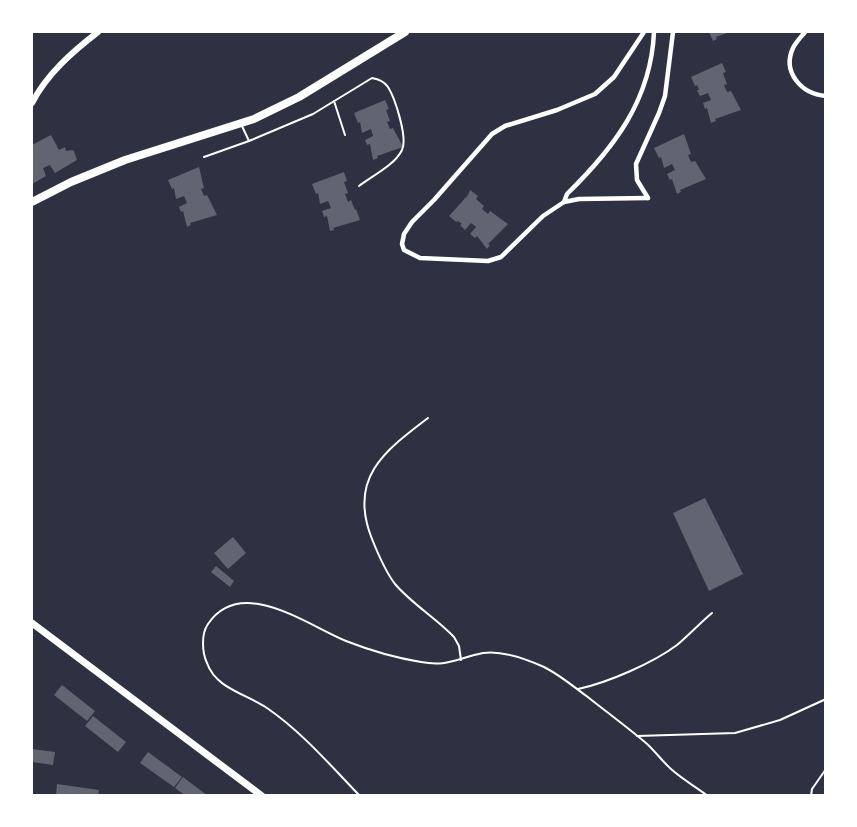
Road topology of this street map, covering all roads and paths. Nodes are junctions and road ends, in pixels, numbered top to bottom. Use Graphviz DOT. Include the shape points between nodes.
graph roads {
  1 [pos="98,32"];
  2 [pos="405,32"];
  3 [pos="644,32"];
  4 [pos="654,32"];
  5 [pos="673,32"];
  6 [pos="805,32"];
  7 [pos="825,96"];
  8 [pos="334,101"];
  9 [pos="32,104"];
  10 [pos="241,124"];
  11 [pos="345,135"];
  12 [pos="249,141"];
  13 [pos="204,157"];
  14 [pos="359,186"];
  15 [pos="32,202"];
  16 [pos="564,202"];
  17 [pos="428,418"];
  18 [pos="712,613"];
  19 [pos="32,623"];
  20 [pos="461,660"];
  21 [pos="578,689"];
  22 [pos="825,699"];
  23 [pos="637,736"];
  24 [pos="825,769"];
  25 [pos="262,795"];
  26 [pos="360,795"];
  27 [pos="708,795"];
  28 [pos="810,795"];
  1 -- 9 [label="street" via="64,60"];
  2 -- 10 [label="main road" via="298,97"];
  3 -- 16 [label="street" via="614,77 595,94 492,134 412,222 402,244 404,250 420,258 488,261 501,257 543,216"];
  4 -- 16 [label="street" via="648,70 629,118 605,155"];
  5 -- 16 [label="street" via="665,96 636,164 637,180 648,198"];
  6 -- 7 [label="street" via="793,48 791,73 805,89"];
  8 -- 11 [label="lane"];
  8 -- 12 [label="lane"];
  8 -- 14 [label="lane" via="372,78 382,81 388,87 404,133 398,156"];
  10 -- 12 [label="lane"];
  10 -- 15 [label="main road" via="125,160"];
  12 -- 13 [label="lane"];
  17 -- 20 [label="lane" via="403,437 374,469 364,491 364,512 379,557 395,584 454,637"];
  18 -- 21 [label="lane" via="655,658 599,685"];
  19 -- 25 [label="main road"];
  20 -- 21 [label="lane" via="483,653 501,653 544,668"];
  20 -- 26 [label="lane" via="446,664 421,662 387,654 260,604 242,602 226,606 214,615 205,629 203,649 216,678 283,720"];
  21 -- 23 [label="lane"];
  22 -- 23 [label="lane" via="780,720 735,733"];
  23 -- 27 [label="lane" via="672,770"];
  24 -- 28 [label="lane"];
}
